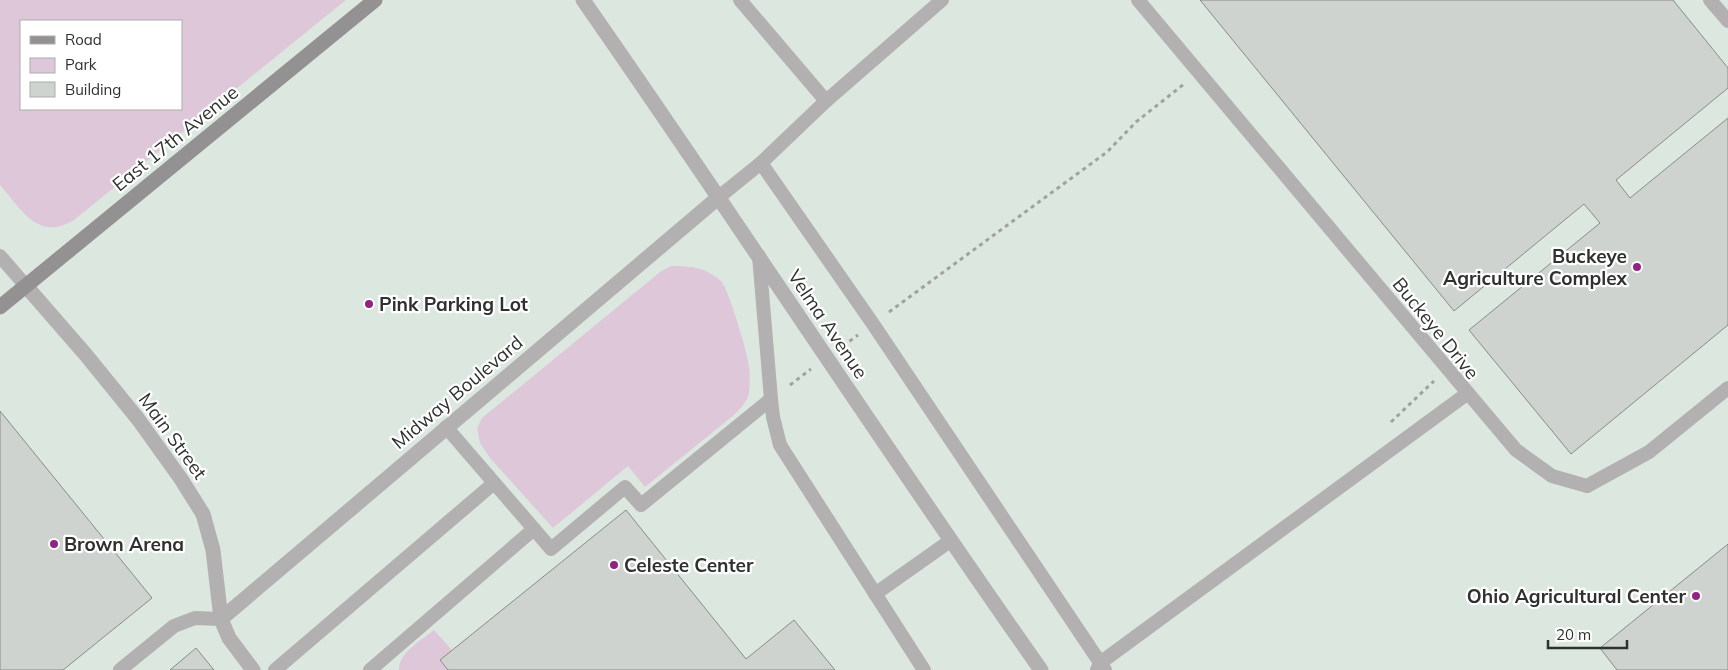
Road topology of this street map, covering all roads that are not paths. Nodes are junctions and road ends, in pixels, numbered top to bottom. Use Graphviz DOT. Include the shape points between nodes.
graph roads {
  1 [pos="375,0"];
  2 [pos="584,0"];
  3 [pos="740,0"];
  4 [pos="942,0"];
  5 [pos="1138,0"];
  6 [pos="1710,0"];
  7 [pos="1728,21"];
  8 [pos="826,101"];
  9 [pos="761,163"];
  10 [pos="719,197"];
  11 [pos="0,256"];
  12 [pos="759,256"];
  13 [pos="26,286"];
  14 [pos="0,307"];
  15 [pos="1728,388"];
  16 [pos="1468,394"];
  17 [pos="770,399"];
  18 [pos="446,427"];
  19 [pos="494,482"];
  20 [pos="534,529"];
  21 [pos="950,542"];
  22 [pos="875,594"];
  23 [pos="221,618"];
  24 [pos="376,668"];
  25 [pos="1100,668"];
  26 [pos="120,670"];
  27 [pos="253,670"];
  28 [pos="275,670"];
  29 [pos="924,670"];
  30 [pos="1040,670"];
  1 -- 13 [label="street, East 17th Avenue"];
  2 -- 10 [label="street, Velma Avenue"];
  3 -- 8 [label="lane"];
  4 -- 8 [label="lane"];
  5 -- 16 [label="lane, Buckeye Drive"];
  6 -- 7 [label="lane"];
  8 -- 9 [label="lane"];
  9 -- 10 [label="lane"];
  9 -- 25 [label="lane" via="873,324"];
  10 -- 12 [label="street, Velma Avenue"];
  10 -- 18 [label="street, Midway Boulevard"];
  11 -- 13 [label="lane, Main Street"];
  12 -- 17 [label="lane"];
  12 -- 21 [label="street, Velma Avenue"];
  13 -- 14 [label="street, East 17th Avenue"];
  13 -- 23 [label="street, Main Street" via="138,419 203,514 213,550"];
  15 -- 16 [label="lane" via="1649,452 1587,486 1552,476 1516,450"];
  16 -- 25 [label="lane, Buckeye Drive"];
  17 -- 20 [label="lane" via="640,505 625,487 551,549"];
  17 -- 22 [label="lane" via="780,445"];
  18 -- 19 [label="lane"];
  18 -- 23 [label="street, Midway Boulevard"];
  19 -- 20 [label="lane"];
  19 -- 28 [label="lane"];
  20 -- 24 [label="lane"];
  21 -- 22 [label="lane"];
  21 -- 30 [label="street, Velma Avenue"];
  22 -- 29 [label="lane"];
  23 -- 26 [label="lane" via="195,618 174,626"];
  23 -- 27 [label="street, Main Street" via="229,638"];
}
